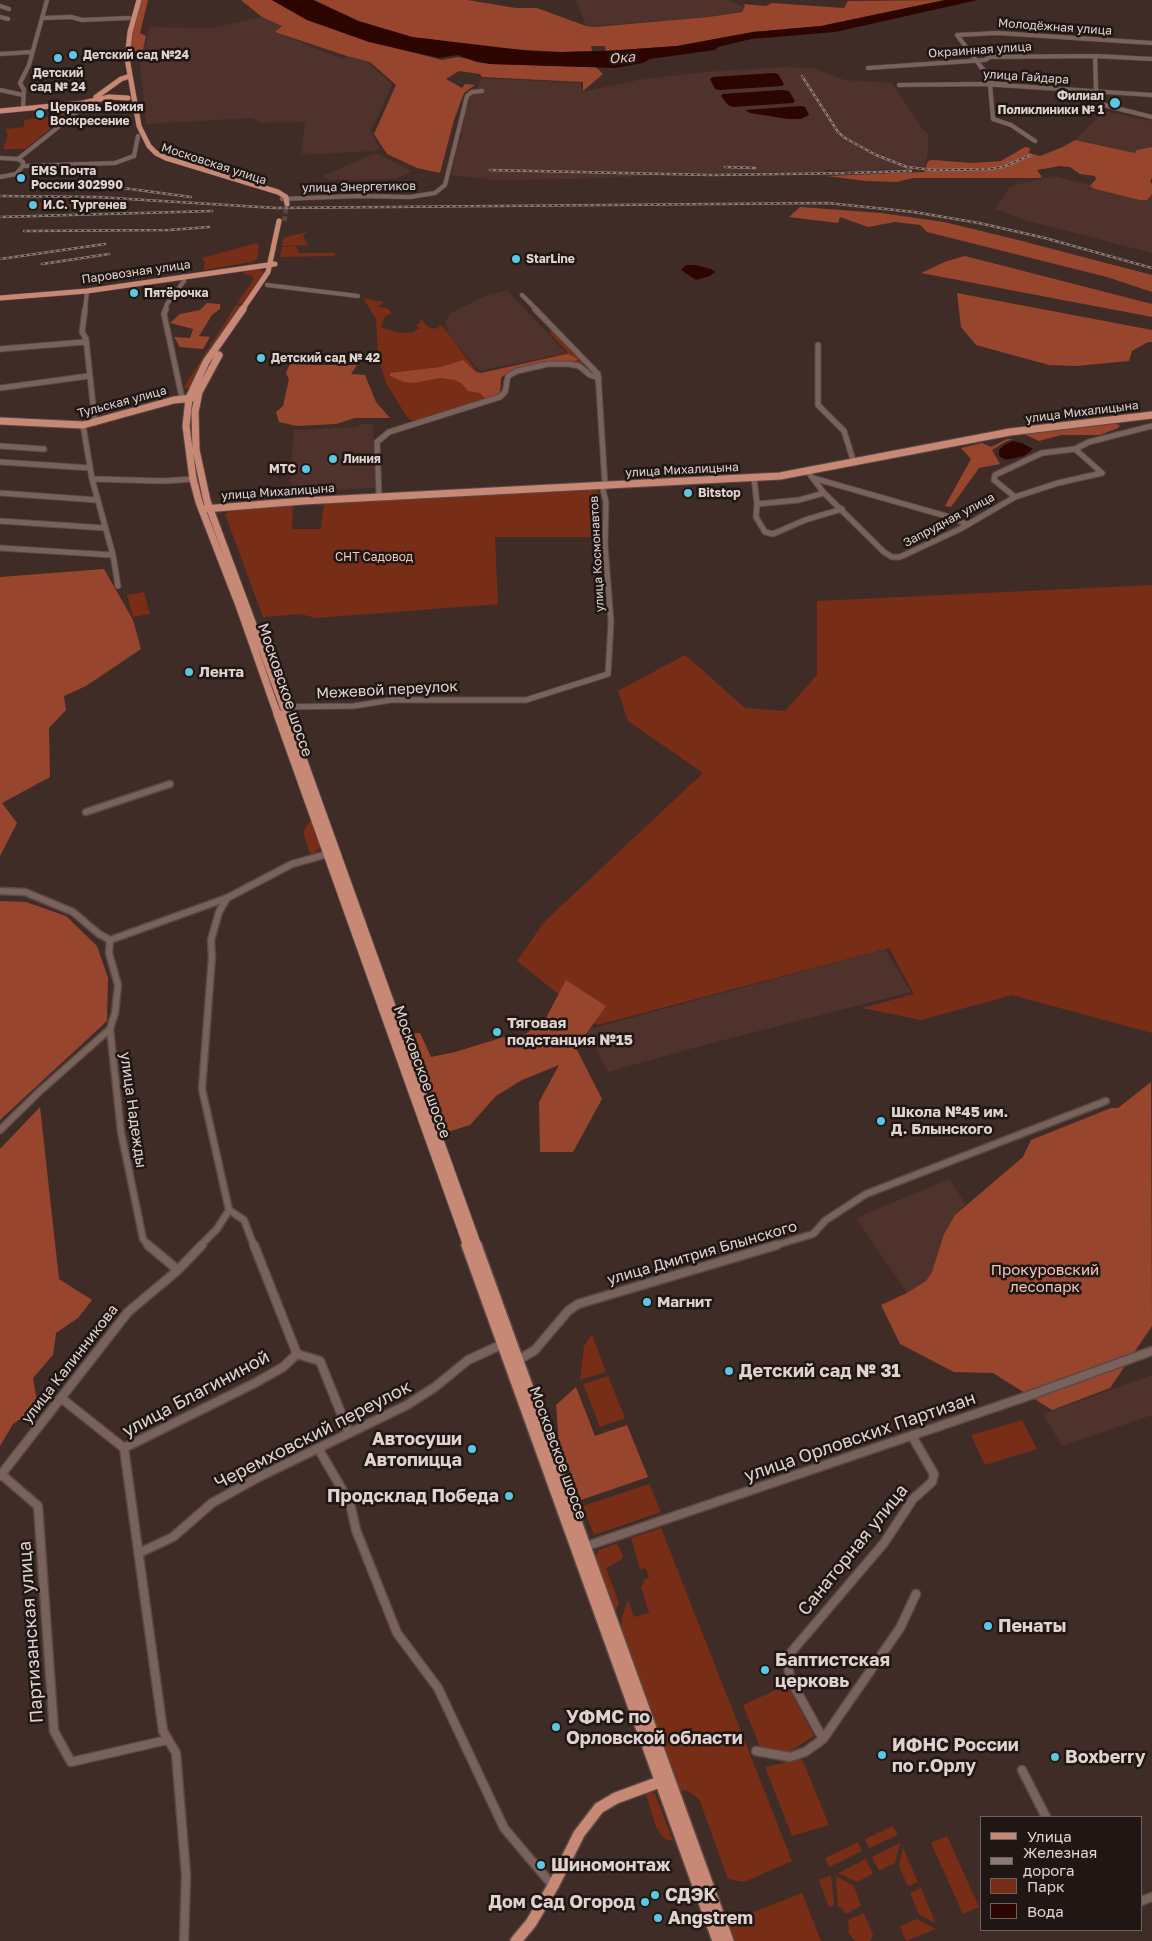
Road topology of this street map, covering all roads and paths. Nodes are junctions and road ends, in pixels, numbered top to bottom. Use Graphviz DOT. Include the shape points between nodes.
graph roads {
  1 [pos="47,0"];
  2 [pos="136,2"];
  3 [pos="0,6"];
  4 [pos="9,8"];
  5 [pos="0,17"];
  6 [pos="44,18"];
  7 [pos="130,18"];
  8 [pos="8,19"];
  9 [pos="1152,43"];
  10 [pos="32,52"];
  11 [pos="0,54"];
  12 [pos="1095,56"];
  13 [pos="1152,59"];
  14 [pos="977,60"];
  15 [pos="985,60"];
  16 [pos="983,66"];
  17 [pos="868,68"];
  18 [pos="127,77"];
  19 [pos="992,80"];
  20 [pos="899,85"];
  21 [pos="990,85"];
  22 [pos="1017,87"];
  23 [pos="0,90"];
  24 [pos="482,91"];
  25 [pos="1098,92"];
  26 [pos="22,95"];
  27 [pos="1152,95"];
  28 [pos="128,98"];
  29 [pos="91,101"];
  30 [pos="23,108"];
  31 [pos="0,111"];
  32 [pos="1152,117"];
  33 [pos="138,136"];
  34 [pos="1035,141"];
  35 [pos="0,158"];
  36 [pos="18,159"];
  37 [pos="23,166"];
  38 [pos="0,177"];
  39 [pos="284,201"];
  40 [pos="273,255"];
  41 [pos="273,264"];
  42 [pos="246,267"];
  43 [pos="268,272"];
  44 [pos="184,276"];
  45 [pos="267,285"];
  46 [pos="87,291"];
  47 [pos="522,295"];
  48 [pos="358,296"];
  49 [pos="0,298"];
  50 [pos="85,342"];
  51 [pos="818,345"];
  52 [pos="0,349"];
  53 [pos="89,376"];
  54 [pos="598,378"];
  55 [pos="0,388"];
  56 [pos="185,398"];
  57 [pos="197,398"];
  58 [pos="1152,415"];
  59 [pos="0,421"];
  60 [pos="94,422"];
  61 [pos="83,425"];
  62 [pos="1152,426"];
  63 [pos="0,446"];
  64 [pos="44,449"];
  65 [pos="1075,449"];
  66 [pos="0,462"];
  67 [pos="854,463"];
  68 [pos="90,468"];
  69 [pos="808,472"];
  70 [pos="754,478"];
  71 [pos="813,478"];
  72 [pos="92,479"];
  73 [pos="193,479"];
  74 [pos="604,486"];
  75 [pos="0,493"];
  76 [pos="824,493"];
  77 [pos="380,496"];
  78 [pos="1015,497"];
  79 [pos="96,500"];
  80 [pos="757,504"];
  81 [pos="205,509"];
  82 [pos="842,509"];
  83 [pos="0,521"];
  84 [pos="966,524"];
  85 [pos="105,528"];
  86 [pos="0,548"];
  87 [pos="113,555"];
  88 [pos="118,586"];
  89 [pos="608,674"];
  90 [pos="279,707"];
  91 [pos="170,784"];
  92 [pos="86,812"];
  93 [pos="332,853"];
  94 [pos="0,891"];
  95 [pos="227,898"];
  96 [pos="110,940"];
  97 [pos="110,1029"];
  98 [pos="1106,1101"];
  99 [pos="0,1130"];
  100 [pos="229,1210"];
  101 [pos="178,1270"];
  102 [pos="502,1344"];
  103 [pos="1152,1351"];
  104 [pos="296,1354"];
  105 [pos="514,1363"];
  106 [pos="61,1398"];
  107 [pos="349,1433"];
  108 [pos="912,1436"];
  109 [pos="124,1448"];
  110 [pos="318,1448"];
  111 [pos="1,1475"];
  112 [pos="581,1548"];
  113 [pos="139,1553"];
  114 [pos="916,1594"];
  115 [pos="822,1739"];
  116 [pos="167,1740"];
  117 [pos="756,1751"];
  118 [pos="1022,1770"];
  119 [pos="665,1780"];
  120 [pos="1045,1816"];
  121 [pos="553,1886"];
  122 [pos="184,1941"];
  123 [pos="516,1941"];
  124 [pos="718,1941"];
  125 [pos="728,1941"];
  1 -- 6 [label="street"];
  2 -- 7 [label="main road, Московская улица"];
  2 -- 18 [label="main road, Московская улица" via="128,43"];
  3 -- 4 [label="street"];
  5 -- 8 [label="street"];
  6 -- 7 [label="street"];
  6 -- 10 [label="street"];
  7 -- 18 [label="main road, Московская улица" via="122,59"];
  9 -- 14 [label="street, Молодёжная улица" via="1000,33 957,35"];
  10 -- 11 [label="street"];
  10 -- 26 [label="street" via="20,83 24,90"];
  12 -- 13 [label="street, Окраинная улица"];
  12 -- 15 [label="street, Окраинная улица" via="990,57"];
  12 -- 25 [label="street" via="1094,76"];
  14 -- 15 [label="street, Окраинная улица"];
  14 -- 16 [label="street"];
  14 -- 17 [label="street, Окраинная улица"];
  15 -- 16 [label="street"];
  16 -- 19 [label="street"];
  18 -- 28 [label="main road, Московская улица"];
  18 -- 29 [label="main road"];
  18 -- 39 [label="main road, Московская улица" via="139,126 156,153 275,191 284,195"];
  19 -- 21 [label="street" via="988,82"];
  19 -- 22 [label="street"];
  20 -- 21 [label="street, улица Гайдара"];
  21 -- 22 [label="street, улица Гайдара"];
  21 -- 34 [label="street" via="993,118"];
  22 -- 25 [label="street, улица Гайдара"];
  23 -- 26 [label="street"];
  24 -- 39 [label="street, улица Энергетиков" via="467,96 445,185 435,193 410,197 358,196"];
  25 -- 27 [label="street, улица Гайдара"];
  25 -- 32 [label="street" via="1108,107"];
  26 -- 30 [label="street"];
  28 -- 29 [label="main road" via="109,97"];
  28 -- 33 [label="main road, Московская улица"];
  29 -- 30 [label="main road"];
  29 -- 36 [label="street"];
  30 -- 31 [label="main road"];
  33 -- 37 [label="street" via="134,156 115,163"];
  33 -- 39 [label="main road, Московская улица" via="146,150 158,158 262,189"];
  35 -- 36 [label="street"];
  36 -- 37 [label="street"];
  37 -- 38 [label="street" via="16,174"];
  40 -- 41 [label="main road, Московское шоссе"];
  40 -- 41 [label="main road, Московское шоссе" via="281,221"];
  40 -- 42 [label="main road"];
  41 -- 42 [label="main road, Паровозная улица"];
  41 -- 43 [label="main road, Московское шоссе"];
  41 -- 45 [label="main road, Московское шоссе"];
  42 -- 43 [label="main road"];
  42 -- 44 [label="main road, Паровозная улица"];
  43 -- 56 [label="main road, Московское шоссе"];
  44 -- 46 [label="main road, Паровозная улица"];
  44 -- 56 [label="street" via="164,314"];
  45 -- 48 [label="street"];
  45 -- 57 [label="main road, Московское шоссе" via="213,363"];
  46 -- 49 [label="main road, Паровозная улица"];
  46 -- 50 [label="street" via="82,332 86,336"];
  47 -- 54 [label="street" via="598,374"];
  50 -- 52 [label="street"];
  50 -- 53 [label="street"];
  51 -- 67 [label="street" via="818,405 844,431"];
  53 -- 55 [label="street"];
  53 -- 60 [label="street"];
  54 -- 74 [label="street, улица Космонавтов"];
  54 -- 77 [label="street" via="579,366 569,364 548,364 513,372 507,378 506,392 500,397 381,437 377,442"];
  56 -- 57 [label="main road, Тульская улица"];
  56 -- 60 [label="main road, Тульская улица"];
  56 -- 73 [label="main road, Московское шоссе"];
  57 -- 81 [label="main road, Московское шоссе" via="194,429"];
  58 -- 67 [label="main road, улица Михалицына" via="1010,432"];
  59 -- 61 [label="main road, Тульская улица"];
  60 -- 61 [label="main road, Тульская улица"];
  61 -- 68 [label="street"];
  62 -- 65 [label="street" via="1089,442"];
  63 -- 64 [label="street"];
  65 -- 78 [label="street" via="1042,453 995,475 994,480"];
  65 -- 78 [label="street, Запрудная улица" via="1102,473"];
  66 -- 68 [label="street"];
  67 -- 69 [label="main road, улица Михалицына"];
  68 -- 72 [label="street"];
  69 -- 70 [label="main road, улица Михалицына"];
  69 -- 71 [label="street, Запрудная улица"];
  70 -- 74 [label="main road, улица Михалицына"];
  70 -- 80 [label="street"];
  71 -- 76 [label="street, Запрудная улица"];
  71 -- 84 [label="street"];
  72 -- 73 [label="street"];
  72 -- 79 [label="street"];
  73 -- 81 [label="main road, Московское шоссе"];
  74 -- 77 [label="main road, улица Михалицына"];
  74 -- 89 [label="street, улица Космонавтов" via="611,622"];
  75 -- 79 [label="street"];
  76 -- 80 [label="street" via="799,500"];
  76 -- 82 [label="street, Запрудная улица"];
  77 -- 81 [label="main road, улица Михалицына"];
  78 -- 84 [label="street, Запрудная улица"];
  79 -- 85 [label="street"];
  80 -- 82 [label="street" via="756,517 765,532 773,534"];
  81 -- 90 [label="main road, Московское шоссе"];
  82 -- 84 [label="street, Запрудная улица" via="884,552 900,557"];
  83 -- 85 [label="street"];
  85 -- 87 [label="street"];
  86 -- 87 [label="street"];
  87 -- 88 [label="street"];
  89 -- 90 [label="street, Межевой переулок" via="526,700 391,700 354,706"];
  90 -- 93 [label="main road, Московское шоссе"];
  91 -- 92 [label="street"];
  93 -- 95 [label="street" via="292,864"];
  93 -- 102 [label="main road, Московское шоссе"];
  93 -- 105 [label="main road, Московское шоссе"];
  94 -- 96 [label="street" via="25,892 73,912"];
  95 -- 96 [label="street"];
  95 -- 100 [label="street" via="211,940 202,1089"];
  96 -- 97 [label="street, улица Надежды" via="109,953 118,984"];
  97 -- 99 [label="street"];
  97 -- 101 [label="street, улица Надежды" via="121,1132 143,1239"];
  98 -- 105 [label="street, улица Дмитрия Блынского" via="866,1194 826,1220 813,1234 578,1304 568,1311 535,1350"];
  100 -- 101 [label="street, улица Калинникова" via="218,1229"];
  100 -- 104 [label="street" via="244,1220"];
  101 -- 106 [label="street, улица Калинникова" via="128,1312"];
  102 -- 105 [label="main road, Московское шоссе"];
  102 -- 107 [label="street, Черемховский переулок" via="468,1360 435,1388 407,1405"];
  103 -- 108 [label="street, улица Орловских Партизан"];
  104 -- 107 [label="street" via="320,1361"];
  104 -- 109 [label="street, улица Благининой" via="283,1367 255,1383"];
  105 -- 112 [label="main road, Московское шоссе"];
  106 -- 109 [label="street"];
  106 -- 111 [label="street, улица Калинникова"];
  107 -- 110 [label="street, Черемховский переулок"];
  108 -- 112 [label="street, улица Орловских Партизан"];
  108 -- 115 [label="street, Санаторная улица" via="934,1474 932,1482 913,1499 889,1536 787,1657 790,1679"];
  109 -- 113 [label="street, улица Благининой"];
  110 -- 113 [label="street, Черемховский переулок" via="212,1503 173,1537"];
  110 -- 121 [label="street" via="350,1503 356,1530 397,1633 438,1688 504,1828"];
  111 -- 116 [label="street, Партизанская улица" via="38,1506 54,1731 71,1762"];
  112 -- 119 [label="main road, Московское шоссе"];
  113 -- 116 [label="street, улица Благининой" via="163,1731"];
  114 -- 115 [label="street" via="900,1628"];
  115 -- 117 [label="street" via="804,1752 790,1757"];
  116 -- 122 [label="street, улица Благининой" via="176,1753 186,1875"];
  118 -- 120 [label="street"];
  119 -- 121 [label="main road" via="616,1798 599,1808 579,1834"];
  119 -- 124 [label="main road, Московское шоссе"];
  119 -- 125 [label="main road, Московское шоссе"];
  121 -- 123 [label="main road" via="531,1924"];
}
